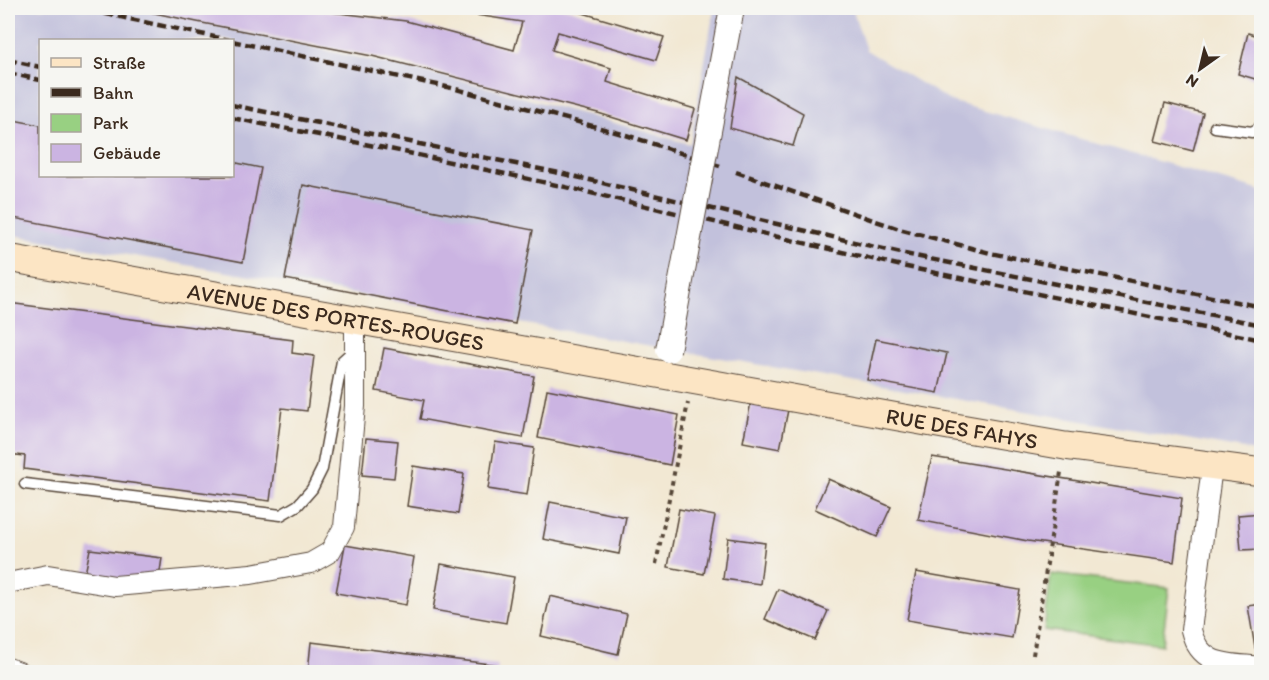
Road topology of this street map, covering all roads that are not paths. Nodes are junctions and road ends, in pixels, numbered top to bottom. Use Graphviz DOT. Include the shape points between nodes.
graph roads {
  1 [pos="732,8"];
  2 [pos="1262,126"];
  3 [pos="1215,127"];
  4 [pos="8,258"];
  5 [pos="356,320"];
  6 [pos="354,350"];
  7 [pos="665,363"];
  8 [pos="1212,467"];
  9 [pos="1262,472"];
  10 [pos="26,484"];
  11 [pos="8,583"];
  12 [pos="1262,667"];
  13 [pos="8,668"];
  14 [pos="19,672"];
  1 -- 7 [label="street, bridge"];
  2 -- 3 [label="lane" via="1252,132"];
  4 -- 5 [label="main road, AVENUE DES PORTES-ROUGES"];
  5 -- 6 [label="street"];
  5 -- 7 [label="main road, AVENUE DES PORTES-ROUGES"];
  6 -- 10 [label="lane" via="342,361 322,470 298,505 281,515"];
  6 -- 11 [label="street" via="356,406 344,527 330,552 311,563 251,574 116,586 48,575"];
  7 -- 8 [label="main road, RUE DES FAHYS" via="1030,440"];
  8 -- 9 [label="main road, RUE DES FAHYS"];
  8 -- 12 [label="street" via="1191,630 1200,651 1214,662"];
  13 -- 14 [label="street"];
}
